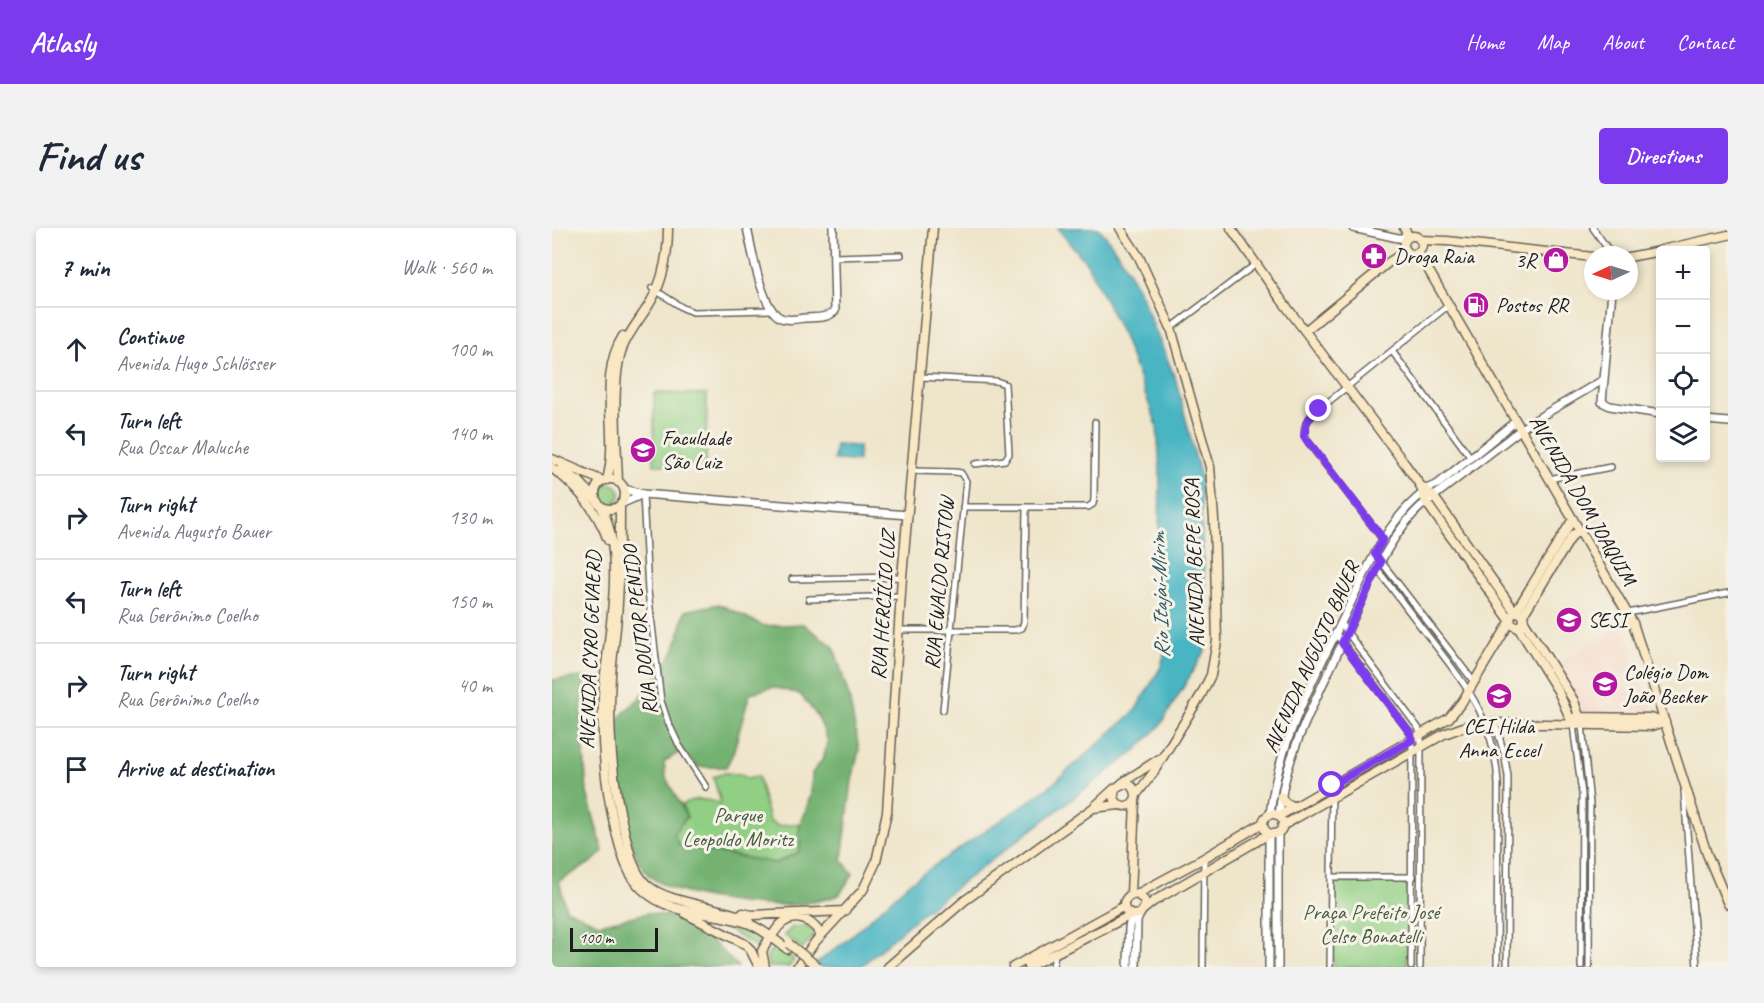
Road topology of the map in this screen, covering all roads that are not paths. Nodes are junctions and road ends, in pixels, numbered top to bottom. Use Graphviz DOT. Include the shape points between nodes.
graph roads {
  1 [pos="747,228"];
  2 [pos="833,228"];
  3 [pos="933,228"];
  4 [pos="1120,228"];
  5 [pos="1230,228"];
  6 [pos="1353,228"];
  7 [pos="1593,228"];
  8 [pos="665,229"];
  9 [pos="1728,235"];
  10 [pos="1406,238"];
  11 [pos="1420,240"];
  12 [pos="1606,246"];
  13 [pos="1679,246"];
  14 [pos="1656,251"];
  15 [pos="1418,252"];
  16 [pos="901,255"];
  17 [pos="1638,255"];
  18 [pos="1584,256"];
  19 [pos="834,257"];
  20 [pos="1256,264"];
  21 [pos="654,290"];
  22 [pos="1611,300"];
  23 [pos="1449,305"];
  24 [pos="771,310"];
  25 [pos="1171,328"];
  26 [pos="1305,331"];
  27 [pos="1392,351"];
  28 [pos="921,377"];
  29 [pos="1603,380"];
  30 [pos="1347,386"];
  31 [pos="1656,413"];
  32 [pos="1710,420"];
  33 [pos="1095,422"];
  34 [pos="1728,422"];
  35 [pos="1518,425"];
  36 [pos="614,449"];
  37 [pos="552,459"];
  38 [pos="1473,461"];
  39 [pos="975,464"];
  40 [pos="552,467"];
  41 [pos="1611,467"];
  42 [pos="912,471"];
  43 [pos="1550,479"];
  44 [pos="605,480"];
  45 [pos="621,485"];
  46 [pos="1423,489"];
  47 [pos="643,494"];
  48 [pos="1430,500"];
  49 [pos="600,504"];
  50 [pos="621,504"];
  51 [pos="963,507"];
  52 [pos="1026,508"];
  53 [pos="908,514"];
  54 [pos="1573,519"];
  55 [pos="1580,530"];
  56 [pos="1383,539"];
  57 [pos="1389,546"];
  58 [pos="1375,554"];
  59 [pos="613,555"];
  60 [pos="1371,562"];
  61 [pos="1381,562"];
  62 [pos="1378,570"];
  63 [pos="902,577"];
  64 [pos="792,579"];
  65 [pos="1728,593"];
  66 [pos="901,596"];
  67 [pos="809,599"];
  68 [pos="1419,611"];
  69 [pos="1628,613"];
  70 [pos="1413,617"];
  71 [pos="1516,618"];
  72 [pos="1341,624"];
  73 [pos="898,630"];
  74 [pos="952,630"];
  75 [pos="1347,632"];
  76 [pos="1336,634"];
  77 [pos="1342,643"];
  78 [pos="1444,643"];
  79 [pos="1437,648"];
  80 [pos="1387,686"];
  81 [pos="1472,686"];
  82 [pos="1379,691"];
  83 [pos="1307,697"];
  84 [pos="1315,700"];
  85 [pos="943,710"];
  86 [pos="1577,721"];
  87 [pos="1665,722"];
  88 [pos="1491,723"];
  89 [pos="1417,738"];
  90 [pos="1287,745"];
  91 [pos="1421,747"];
  92 [pos="1296,748"];
  93 [pos="1412,752"];
  94 [pos="1162,757"];
  95 [pos="1684,780"];
  96 [pos="1332,785"];
  97 [pos="1118,786"];
  98 [pos="706,787"];
  99 [pos="1582,794"];
  100 [pos="1590,794"];
  101 [pos="1281,796"];
  102 [pos="1499,796"];
  103 [pos="1332,797"];
  104 [pos="1508,797"];
  105 [pos="1135,798"];
  106 [pos="1121,806"];
  107 [pos="1296,807"];
  108 [pos="1093,808"];
  109 [pos="1274,816"];
  110 [pos="1263,823"];
  111 [pos="1134,828"];
  112 [pos="1412,828"];
  113 [pos="1420,828"];
  114 [pos="1277,831"];
  115 [pos="1498,852"];
  116 [pos="1508,852"];
  117 [pos="1590,857"];
  118 [pos="1204,858"];
  119 [pos="1582,858"];
  120 [pos="1204,871"];
  121 [pos="1331,877"];
  122 [pos="1412,877"];
  123 [pos="1420,877"];
  124 [pos="1134,894"];
  125 [pos="1728,904"];
  126 [pos="1124,906"];
  127 [pos="1269,909"];
  128 [pos="1278,909"];
  129 [pos="680,910"];
  130 [pos="845,911"];
  131 [pos="734,912"];
  132 [pos="812,913"];
  133 [pos="1137,913"];
  134 [pos="1498,914"];
  135 [pos="1507,914"];
  136 [pos="1589,931"];
  137 [pos="1581,932"];
  138 [pos="772,935"];
  139 [pos="821,935"];
  140 [pos="785,944"];
  141 [pos="1056,952"];
  142 [pos="1411,958"];
  143 [pos="1420,959"];
  144 [pos="1033,966"];
  145 [pos="759,967"];
  146 [pos="765,967"];
  147 [pos="797,967"];
  148 [pos="809,967"];
  149 [pos="818,967"];
  150 [pos="888,967"];
  151 [pos="1013,967"];
  152 [pos="1053,967"];
  153 [pos="1128,967"];
  154 [pos="1136,967"];
  155 [pos="1203,967"];
  156 [pos="1269,967"];
  157 [pos="1278,967"];
  158 [pos="1330,967"];
  159 [pos="1411,967"];
  160 [pos="1420,967"];
  161 [pos="1497,967"];
  162 [pos="1507,967"];
  163 [pos="1581,967"];
  164 [pos="1589,967"];
  165 [pos="1697,967"];
  1 -- 24 [label="street"];
  2 -- 19 [label="street"];
  3 -- 28 [label="main road, RUA HERCÍLIO LUZ"];
  4 -- 25 [label="main road, AVENIDA BEPE ROSA" via="1139,257"];
  5 -- 20 [label="main road"];
  6 -- 10 [label="street"];
  7 -- 12 [label="street"];
  8 -- 21 [label="main road" via="664,253"];
  9 -- 13 [label="main road"];
  10 -- 11 [label="main road" via="1414,236"];
  10 -- 15 [label="main road" via="1412,254"];
  10 -- 26 [label="main road" via="1389,262"];
  11 -- 15 [label="main road"];
  11 -- 18 [label="main road"];
  14 -- 17 [label="main road"];
  15 -- 23 [label="main road, AVENIDA DOM JOAQUIM"];
  16 -- 19 [label="street"];
  19 -- 24 [label="street" via="833,313 786,319"];
  20 -- 25 [label="street"];
  20 -- 26 [label="main road"];
  21 -- 24 [label="street" via="693,312"];
  21 -- 36 [label="main road" via="616,348 611,371"];
  22 -- 29 [label="street"];
  23 -- 27 [label="street"];
  23 -- 35 [label="main road, AVENIDA DOM JOAQUIM"];
  25 -- 94 [label="main road, AVENIDA BEPE ROSA" via="1211,478 1217,641 1207,684"];
  26 -- 30 [label="main road"];
  27 -- 30 [label="street"];
  27 -- 38 [label="street"];
  28 -- 39 [label="street" via="1005,384 1008,458"];
  28 -- 42 [label="main road, RUA HERCÍLIO LUZ"];
  29 -- 31 [label="street" via="1601,397 1605,405"];
  29 -- 35 [label="street, AVENIDA AUGUSTO BAUER"];
  30 -- 46 [label="main road"];
  30 -- 56 [label="street" via="1312,415 1304,436"];
  32 -- 34 [label="street"];
  33 -- 52 [label="street" via="1093,504 1081,508"];
  35 -- 38 [label="street, AVENIDA AUGUSTO BAUER"];
  35 -- 43 [label="main road, AVENIDA DOM JOAQUIM"];
  36 -- 44 [label="main road"];
  36 -- 45 [label="main road"];
  37 -- 44 [label="main road"];
  38 -- 46 [label="street, AVENIDA AUGUSTO BAUER"];
  38 -- 48 [label="street, AVENIDA AUGUSTO BAUER"];
  40 -- 49 [label="main road" via="579,481"];
  40 -- 59 [label="main road" via="589,503"];
  41 -- 43 [label="street"];
  42 -- 51 [label="street, RUA EWALDO RISTOW" via="961,473 966,481"];
  42 -- 53 [label="main road, RUA HERCÍLIO LUZ"];
  43 -- 54 [label="main road, AVENIDA DOM JOAQUIM"];
  44 -- 45 [label="main road"];
  44 -- 49 [label="main road" via="597,488"];
  45 -- 47 [label="street"];
  45 -- 50 [label="main road"];
  46 -- 48 [label="main road"];
  46 -- 56 [label="street, AVENIDA AUGUSTO BAUER"];
  47 -- 50 [label="street"];
  47 -- 53 [label="street"];
  47 -- 98 [label="street, RUA DOUTOR PENIDO" via="648,591 662,701 679,745"];
  48 -- 57 [label="street, AVENIDA AUGUSTO BAUER" via="1412,515"];
  48 -- 71 [label="main road"];
  49 -- 50 [label="main road" via="610,509"];
  49 -- 59 [label="main road, AVENIDA CYRO GEVAERD" via="612,536"];
  50 -- 131 [label="main road, AVENIDA CYRO GEVAERD" via="610,712 613,768 628,847 636,870 647,885 673,897"];
  51 -- 52 [label="street"];
  51 -- 74 [label="street, RUA EWALDO RISTOW"];
  52 -- 74 [label="street" via="1023,626 1015,630"];
  53 -- 63 [label="main road, RUA HERCÍLIO LUZ"];
  54 -- 55 [label="main road, AVENIDA DOM JOAQUIM"];
  54 -- 71 [label="main road"];
  55 -- 69 [label="main road, AVENIDA DOM JOAQUIM"];
  55 -- 71 [label="main road"];
  56 -- 57 [label="street"];
  56 -- 58 [label="street, AVENIDA AUGUSTO BAUER"];
  57 -- 61 [label="street, AVENIDA AUGUSTO BAUER"];
  58 -- 60 [label="street, AVENIDA AUGUSTO BAUER"];
  58 -- 61 [label="street"];
  59 -- 129 [label="main road, AVENIDA CYRO GEVAERD" via="603,712 610,806 632,877 651,896"];
  60 -- 62 [label="street"];
  60 -- 72 [label="street, AVENIDA AUGUSTO BAUER"];
  61 -- 62 [label="street, AVENIDA AUGUSTO BAUER"];
  61 -- 68 [label="street"];
  62 -- 70 [label="street"];
  62 -- 75 [label="street, AVENIDA AUGUSTO BAUER"];
  63 -- 64 [label="street"];
  63 -- 66 [label="main road, RUA HERCÍLIO LUZ"];
  65 -- 69 [label="street"];
  66 -- 67 [label="street"];
  66 -- 73 [label="main road, RUA HERCÍLIO LUZ"];
  68 -- 70 [label="street"];
  68 -- 78 [label="street"];
  69 -- 87 [label="main road, AVENIDA DOM JOAQUIM"];
  70 -- 79 [label="street"];
  71 -- 81 [label="main road"];
  71 -- 86 [label="main road" via="1574,701"];
  72 -- 75 [label="street"];
  72 -- 76 [label="street, AVENIDA AUGUSTO BAUER"];
  73 -- 74 [label="street"];
  73 -- 130 [label="main road, RUA HERCÍLIO LUZ" via="888,812 873,870 863,890"];
  74 -- 85 [label="street, RUA EWALDO RISTOW"];
  75 -- 77 [label="street, AVENIDA AUGUSTO BAUER"];
  75 -- 80 [label="street"];
  76 -- 77 [label="street"];
  76 -- 83 [label="street, AVENIDA AUGUSTO BAUER"];
  77 -- 82 [label="street"];
  77 -- 84 [label="street, AVENIDA AUGUSTO BAUER"];
  78 -- 79 [label="street"];
  78 -- 81 [label="street"];
  79 -- 81 [label="street"];
  80 -- 82 [label="street"];
  80 -- 89 [label="street" via="1419,729"];
  81 -- 88 [label="street"];
  81 -- 89 [label="main road" via="1449,718"];
  82 -- 89 [label="street"];
  83 -- 84 [label="street"];
  83 -- 90 [label="street, AVENIDA AUGUSTO BAUER"];
  84 -- 92 [label="street, AVENIDA AUGUSTO BAUER"];
  86 -- 87 [label="main road" via="1650,718"];
  86 -- 88 [label="main road"];
  86 -- 99 [label="street"];
  86 -- 100 [label="street"];
  87 -- 95 [label="main road, AVENIDA DOM JOAQUIM"];
  88 -- 91 [label="main road" via="1460,728"];
  88 -- 102 [label="street"];
  88 -- 104 [label="street" via="1506,761"];
  89 -- 91 [label="street"];
  89 -- 93 [label="street"];
  89 -- 96 [label="main road"];
  90 -- 92 [label="street"];
  90 -- 109 [label="street, AVENIDA AUGUSTO BAUER" via="1274,787"];
  91 -- 93 [label="main road"];
  91 -- 113 [label="street"];
  92 -- 101 [label="street, AVENIDA AUGUSTO BAUER"];
  93 -- 103 [label="main road"];
  93 -- 112 [label="street"];
  94 -- 97 [label="main road, AVENIDA BEPE ROSA"];
  94 -- 105 [label="main road, AVENIDA BEPE ROSA"];
  95 -- 125 [label="main road, AVENIDA DOM JOAQUIM" via="1707,854"];
  95 -- 165 [label="street"];
  96 -- 103 [label="street"];
  96 -- 107 [label="main road"];
  97 -- 105 [label="main road" via="1133,787"];
  97 -- 106 [label="main road" via="1114,799"];
  97 -- 108 [label="main road, AVENIDA BEPE ROSA"];
  99 -- 100 [label="street"];
  99 -- 119 [label="street"];
  100 -- 117 [label="street"];
  101 -- 107 [label="main road" via="1285,803"];
  101 -- 109 [label="street, AVENIDA AUGUSTO BAUER"];
  102 -- 104 [label="street"];
  102 -- 115 [label="street"];
  103 -- 114 [label="main road"];
  103 -- 121 [label="street"];
  104 -- 116 [label="street"];
  105 -- 106 [label="main road" via="1129,805"];
  105 -- 111 [label="main road"];
  106 -- 108 [label="main road"];
  106 -- 111 [label="main road"];
  107 -- 109 [label="main road"];
  108 -- 150 [label="main road, AVENIDA BEPE ROSA" via="964,901"];
  109 -- 110 [label="main road" via="1265,818"];
  109 -- 114 [label="main road"];
  110 -- 114 [label="main road" via="1264,830"];
  110 -- 118 [label="main road"];
  111 -- 124 [label="main road"];
  112 -- 113 [label="street"];
  112 -- 122 [label="street"];
  113 -- 123 [label="street"];
  114 -- 120 [label="main road"];
  114 -- 127 [label="street"];
  114 -- 128 [label="street"];
  115 -- 116 [label="street"];
  115 -- 134 [label="street"];
  116 -- 135 [label="street"];
  117 -- 119 [label="street"];
  117 -- 136 [label="street"];
  118 -- 120 [label="street"];
  118 -- 124 [label="main road"];
  119 -- 137 [label="street"];
  120 -- 133 [label="main road"];
  120 -- 155 [label="street"];
  121 -- 122 [label="street"];
  121 -- 158 [label="street"];
  122 -- 123 [label="street"];
  122 -- 142 [label="street"];
  123 -- 143 [label="street"];
  124 -- 126 [label="main road" via="1126,897"];
  124 -- 133 [label="main road" via="1144,900"];
  126 -- 133 [label="main road" via="1126,911"];
  126 -- 151 [label="main road"];
  127 -- 128 [label="street"];
  127 -- 156 [label="street"];
  128 -- 157 [label="street"];
  129 -- 138 [label="main road, AVENIDA CYRO GEVAERD" via="744,922"];
  129 -- 145 [label="main road" via="745,944"];
  130 -- 132 [label="main road"];
  130 -- 139 [label="main road, RUA HERCÍLIO LUZ"];
  131 -- 132 [label="main road"];
  131 -- 138 [label="main road, AVENIDA CYRO GEVAERD"];
  132 -- 139 [label="main road" via="822,921"];
  133 -- 141 [label="main road"];
  133 -- 153 [label="street" via="1129,927"];
  133 -- 154 [label="street"];
  134 -- 135 [label="street"];
  134 -- 161 [label="street"];
  135 -- 162 [label="street"];
  136 -- 137 [label="street"];
  136 -- 164 [label="street"];
  137 -- 163 [label="street"];
  138 -- 139 [label="main road" via="788,920 803,918 814,924"];
  138 -- 140 [label="main road, AVENIDA CYRO GEVAERD"];
  138 -- 146 [label="main road" via="762,951"];
  139 -- 147 [label="main road, RUA HERCÍLIO LUZ"];
  140 -- 148 [label="main road"];
  140 -- 149 [label="main road, bridge"];
  141 -- 144 [label="main road"];
  141 -- 152 [label="street"];
  142 -- 143 [label="street"];
  142 -- 159 [label="street"];
  143 -- 160 [label="street"];
}
